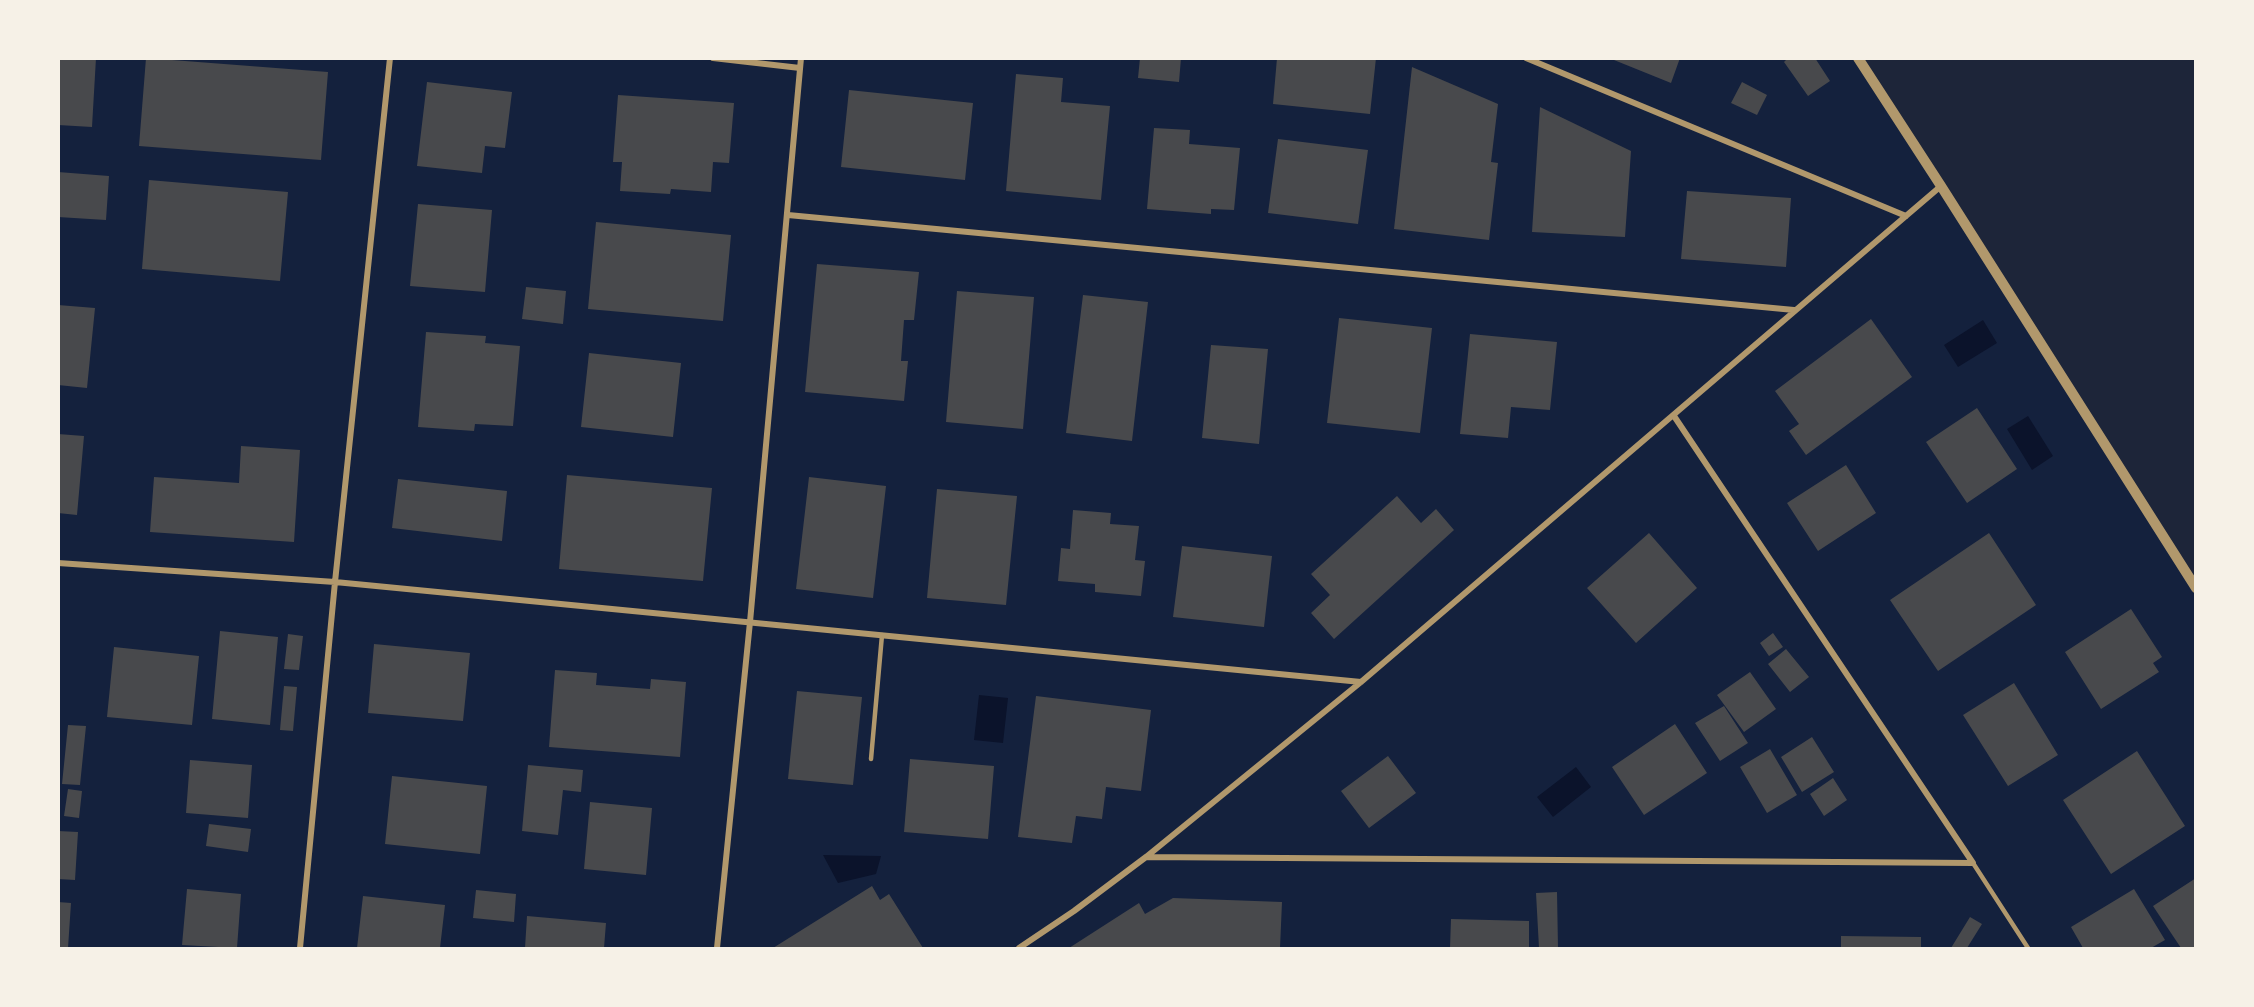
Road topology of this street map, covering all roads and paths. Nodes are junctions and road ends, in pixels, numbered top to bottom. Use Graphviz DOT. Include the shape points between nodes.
graph roads {
  1 [pos="390,58"];
  2 [pos="713,58"];
  3 [pos="801,58"];
  4 [pos="1526,58"];
  5 [pos="1858,58"];
  6 [pos="800,68"];
  7 [pos="1941,186"];
  8 [pos="788,215"];
  9 [pos="1906,216"];
  10 [pos="1794,310"];
  11 [pos="1674,416"];
  12 [pos="58,563"];
  13 [pos="335,582"];
  14 [pos="2196,588"];
  15 [pos="750,622"];
  16 [pos="882,635"];
  17 [pos="1361,682"];
  18 [pos="871,759"];
  19 [pos="1146,857"];
  20 [pos="1973,863"];
  21 [pos="300,948"];
  22 [pos="717,948"];
  23 [pos="1019,948"];
  24 [pos="2028,948"];
  1 -- 13 [label="street"];
  2 -- 6 [label="street"];
  3 -- 6 [label="street"];
  4 -- 9 [label="street"];
  5 -- 7 [label="street"];
  6 -- 8 [label="street"];
  7 -- 9 [label="street"];
  7 -- 14 [label="street"];
  8 -- 10 [label="street"];
  8 -- 15 [label="street"];
  9 -- 10 [label="street"];
  10 -- 11 [label="street"];
  11 -- 17 [label="street"];
  11 -- 20 [label="street"];
  12 -- 13 [label="street"];
  13 -- 15 [label="street"];
  13 -- 21 [label="street"];
  15 -- 16 [label="street"];
  15 -- 22 [label="street"];
  16 -- 17 [label="street"];
  16 -- 18 [label="lane"];
  17 -- 19 [label="street"];
  19 -- 20 [label="street"];
  19 -- 23 [label="street"];
  20 -- 24 [label="lane"];
}
